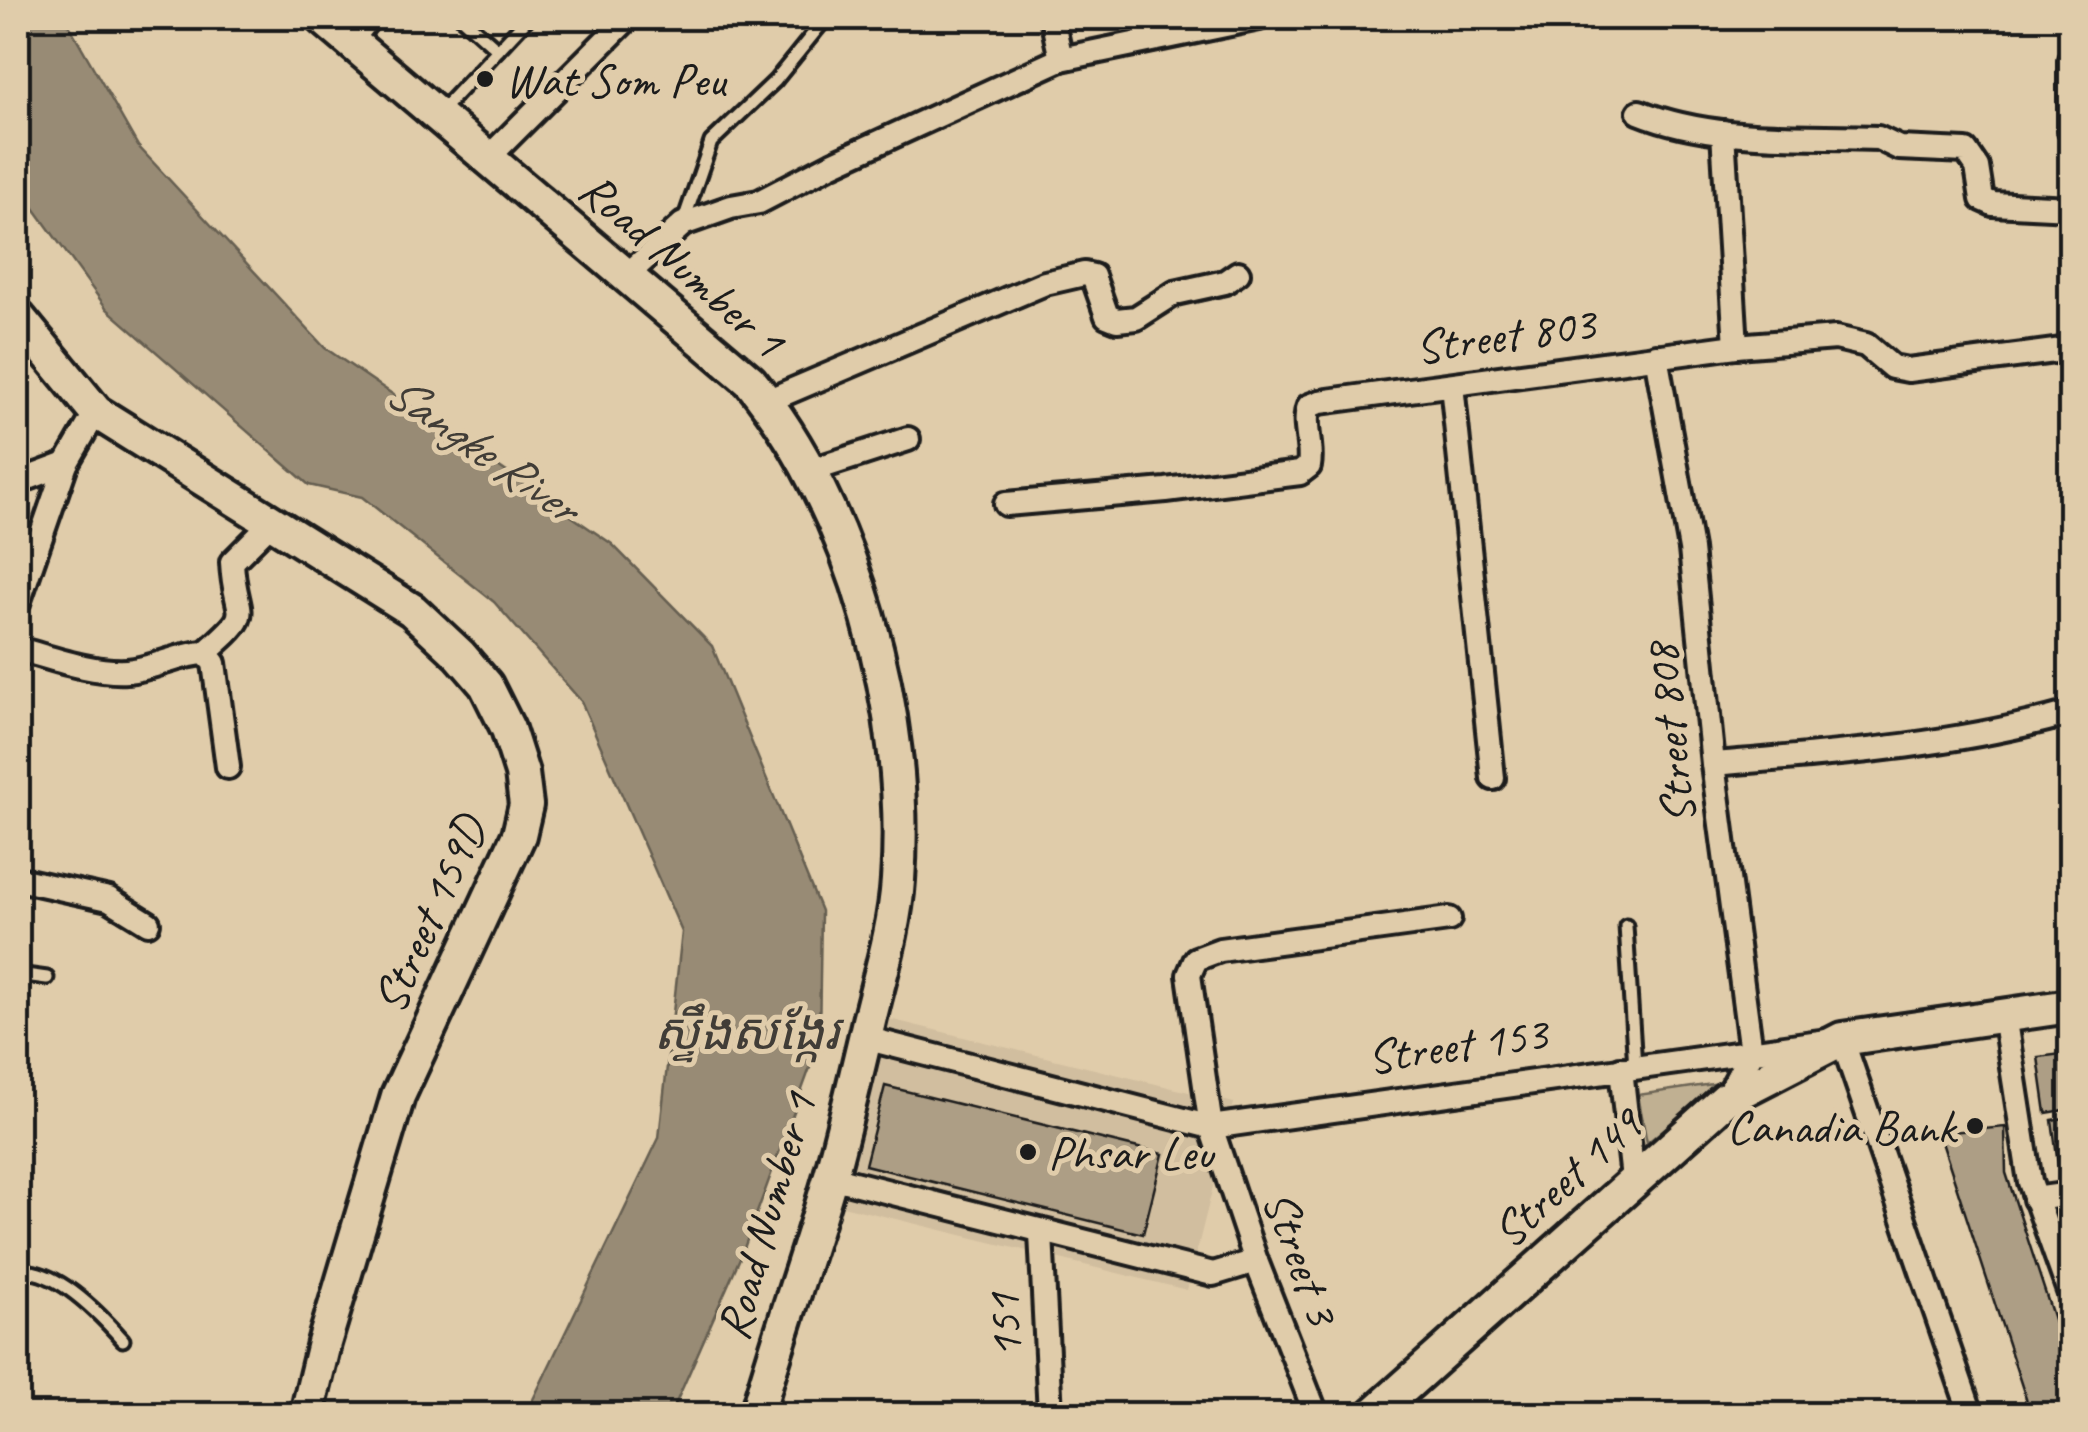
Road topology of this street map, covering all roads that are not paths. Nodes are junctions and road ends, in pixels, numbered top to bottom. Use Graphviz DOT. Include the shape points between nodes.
graph roads {
  1 [pos="324,18"];
  2 [pos="376,18"];
  3 [pos="462,18"];
  4 [pos="528,18"];
  5 [pos="628,18"];
  6 [pos="826,18"];
  7 [pos="1052,18"];
  8 [pos="1259,18"];
  9 [pos="354,45"];
  10 [pos="498,50"];
  11 [pos="1061,60"];
  12 [pos="2070,60"];
  13 [pos="1639,112"];
  14 [pos="438,115"];
  15 [pos="2070,131"];
  16 [pos="1723,132"];
  17 [pos="489,158"];
  18 [pos="2070,208"];
  19 [pos="683,224"];
  20 [pos="1238,273"];
  21 [pos="626,276"];
  22 [pos="18,316"];
  23 [pos="1736,346"];
  24 [pos="2070,348"];
  25 [pos="1656,356"];
  26 [pos="1452,385"];
  27 [pos="767,401"];
  28 [pos="96,412"];
  29 [pos="908,439"];
  30 [pos="66,464"];
  31 [pos="809,471"];
  32 [pos="18,482"];
  33 [pos="1006,504"];
  34 [pos="272,522"];
  35 [pos="18,603"];
  36 [pos="18,649"];
  37 [pos="205,653"];
  38 [pos="2070,713"];
  39 [pos="1714,764"];
  40 [pos="228,767"];
  41 [pos="1493,778"];
  42 [pos="18,879"];
  43 [pos="1448,919"];
  44 [pos="148,923"];
  45 [pos="1626,926"];
  46 [pos="18,974"];
  47 [pos="46,978"];
  48 [pos="2070,1006"];
  49 [pos="2004,1015"];
  50 [pos="865,1038"];
  51 [pos="1842,1039"];
  52 [pos="1750,1052"];
  53 [pos="1628,1068"];
  54 [pos="1726,1099"];
  55 [pos="1211,1127"];
  56 [pos="830,1176"];
  57 [pos="1633,1179"];
  58 [pos="2070,1194"];
  59 [pos="2035,1200"];
  60 [pos="1041,1233"];
  61 [pos="1256,1261"];
  62 [pos="18,1272"];
  63 [pos="2070,1294"];
  64 [pos="123,1340"];
  65 [pos="307,1414"];
  66 [pos="757,1414"];
  67 [pos="1050,1414"];
  68 [pos="1316,1414"];
  69 [pos="1374,1414"];
  70 [pos="1971,1414"];
  1 -- 9 [label="street, Road Number 1"];
  2 -- 9 [label="lane"];
  3 -- 10 [label="lane"];
  4 -- 10 [label="lane"];
  5 -- 17 [label="street"];
  6 -- 19 [label="lane" via="711,142"];
  7 -- 11 [label="street"];
  8 -- 11 [label="street"];
  9 -- 14 [label="street, Road Number 1"];
  10 -- 14 [label="lane"];
  11 -- 19 [label="street" via="759,202"];
  12 -- 15 [label="street"];
  13 -- 16 [label="street"];
  14 -- 17 [label="street, Road Number 1"];
  16 -- 18 [label="street" via="1878,138 1899,148 1966,151 1977,167 1982,199"];
  16 -- 23 [label="street"];
  17 -- 21 [label="street, Road Number 1"];
  19 -- 21 [label="street"];
  20 -- 27 [label="street" via="1175,293 1136,318 1117,320 1107,316 1092,276 1045,283"];
  21 -- 27 [label="street, Road Number 1"];
  22 -- 28 [label="street, Street 159D"];
  23 -- 24 [label="street, Street 803" via="1851,340 1908,370"];
  23 -- 25 [label="street, Street 803"];
  25 -- 26 [label="street, Street 803"];
  25 -- 39 [label="street, Street 808" via="1691,549"];
  26 -- 33 [label="street, Street 803" via="1310,406 1312,453 1300,473"];
  26 -- 41 [label="street"];
  27 -- 31 [label="street, Road Number 1"];
  28 -- 30 [label="street"];
  28 -- 34 [label="street, Street 159D"];
  29 -- 31 [label="street"];
  30 -- 32 [label="street"];
  30 -- 35 [label="street"];
  31 -- 50 [label="street, Road Number 1" via="842,538 866,612 893,752 898,882"];
  34 -- 37 [label="street" via="232,562 242,617"];
  34 -- 65 [label="street, Street 159D" via="412,610 460,654 486,685 508,729 526,805 495,891 398,1096"];
  36 -- 37 [label="street" via="101,670"];
  37 -- 40 [label="street" via="214,662"];
  38 -- 39 [label="street" via="2009,731 1889,749"];
  39 -- 52 [label="street, Street 808"];
  42 -- 44 [label="street" via="109,899"];
  43 -- 55 [label="street, Street 3" via="1220,950 1196,959 1190,975"];
  45 -- 53 [label="lane"];
  46 -- 47 [label="lane"];
  48 -- 49 [label="street, Street 153"];
  49 -- 51 [label="street, Street 153"];
  49 -- 59 [label="street"];
  50 -- 55 [label="street, Street 153"];
  50 -- 56 [label="street, Road Number 1"];
  51 -- 52 [label="street, Street 153"];
  51 -- 54 [label="street, Street 149"];
  51 -- 70 [label="street"];
  52 -- 53 [label="street, Street 153"];
  52 -- 54 [label="street"];
  53 -- 55 [label="street, Street 153"];
  53 -- 57 [label="street"];
  54 -- 57 [label="street, Street 149"];
  55 -- 61 [label="street, Street 3"];
  56 -- 60 [label="street"];
  56 -- 66 [label="street, Road Number 1"];
  57 -- 69 [label="street, Street 149"];
  58 -- 59 [label="street"];
  59 -- 63 [label="street"];
  60 -- 61 [label="street" via="1213,1274"];
  60 -- 67 [label="street, 151"];
  61 -- 68 [label="street, Street 3"];
  62 -- 64 [label="lane" via="40,1272 95,1308"];
}
